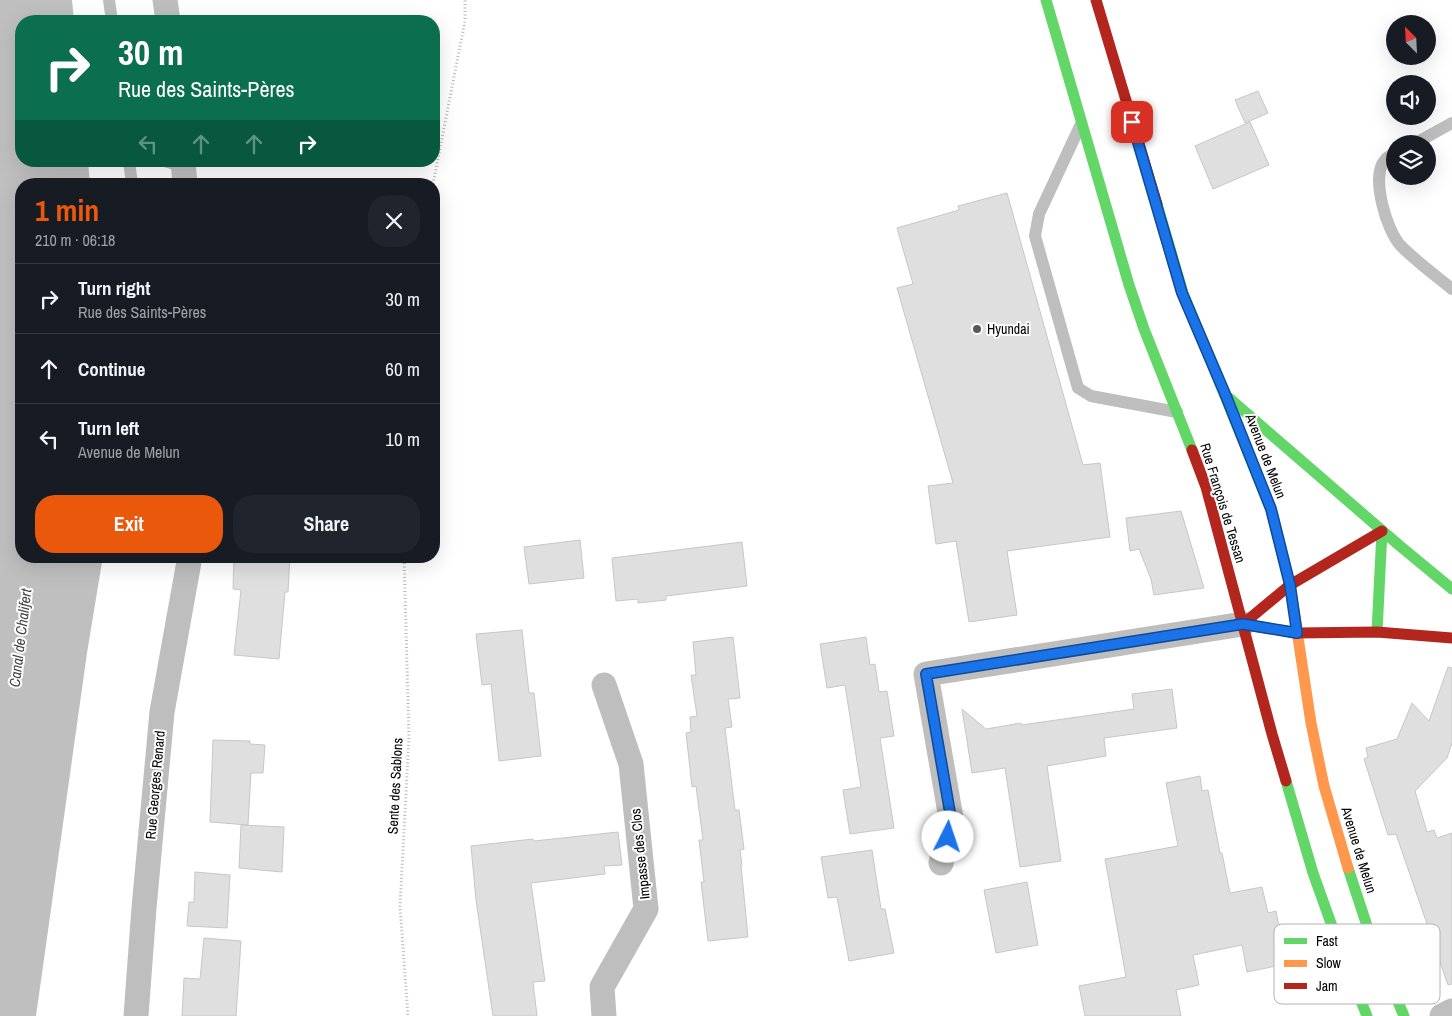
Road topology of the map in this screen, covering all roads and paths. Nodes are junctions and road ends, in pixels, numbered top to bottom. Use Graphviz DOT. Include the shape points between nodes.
graph roads {
  1 [pos="109,0"];
  2 [pos="165,0"];
  3 [pos="465,0"];
  4 [pos="1046,0"];
  5 [pos="1096,0"];
  6 [pos="111,15"];
  7 [pos="167,15"];
  8 [pos="1452,123"];
  9 [pos="1081,124"];
  10 [pos="1430,135"];
  11 [pos="440,148"];
  12 [pos="1386,158"];
  13 [pos="1452,289"];
  14 [pos="1226,396"];
  15 [pos="1177,412"];
  16 [pos="1382,531"];
  17 [pos="189,563"];
  18 [pos="404,563"];
  19 [pos="1290,585"];
  20 [pos="1452,589"];
  21 [pos="1243,624"];
  22 [pos="1377,632"];
  23 [pos="1297,633"];
  24 [pos="1452,638"];
  25 [pos="604,685"];
  26 [pos="941,863"];
  27 [pos="1331,924"];
  28 [pos="1366,924"];
  29 [pos="1363,1004"];
  30 [pos="1399,1004"];
  31 [pos="1452,1011"];
  32 [pos="136,1016"];
  33 [pos="408,1016"];
  34 [pos="604,1016"];
  35 [pos="1368,1016"];
  36 [pos="1404,1016"];
  37 [pos="1442,1016"];
  1 -- 6 [label="lane"];
  2 -- 7 [label="street"];
  3 -- 11 [label="path" via="465,21"];
  4 -- 9 [label="main road, Rue François de Tessan"];
  5 -- 14 [label="main road, Avenue de Melun" via="1182,293"];
  8 -- 10 [label="lane"];
  9 -- 15 [label="main road, Rue François de Tessan" via="1129,285"];
  9 -- 15 [label="lane" via="1038,214 1035,236 1078,388 1091,396"];
  12 -- 13 [label="lane" via="1379,173 1388,224 1400,245"];
  14 -- 16 [label="main road"];
  14 -- 19 [label="main road, Avenue de Melun" via="1271,509"];
  15 -- 21 [label="main road, Rue François de Tessan" via="1206,487"];
  16 -- 19 [label="main road"];
  16 -- 20 [label="main road"];
  16 -- 22 [label="main road"];
  17 -- 32 [label="street, Rue Georges Renard" via="162,712"];
  18 -- 33 [label="path, Sente des Sablons" via="409,737 400,906"];
  19 -- 21 [label="main road"];
  19 -- 23 [label="main road, Avenue de Melun"];
  21 -- 23 [label="main road"];
  21 -- 26 [label="street" via="926,674 952,824"];
  21 -- 27 [label="main road, Rue François de Tessan" via="1272,734"];
  22 -- 23 [label="main road"];
  22 -- 24 [label="main road"];
  23 -- 28 [label="main road, Avenue de Melun" via="1324,786"];
  25 -- 34 [label="street, Impasse des Clos" via="631,764 646,909 602,987"];
  29 -- 35 [label="main road, Rue François de Tessan"];
  30 -- 36 [label="main road, Avenue de Melun"];
  31 -- 37 [label="street"];
}
